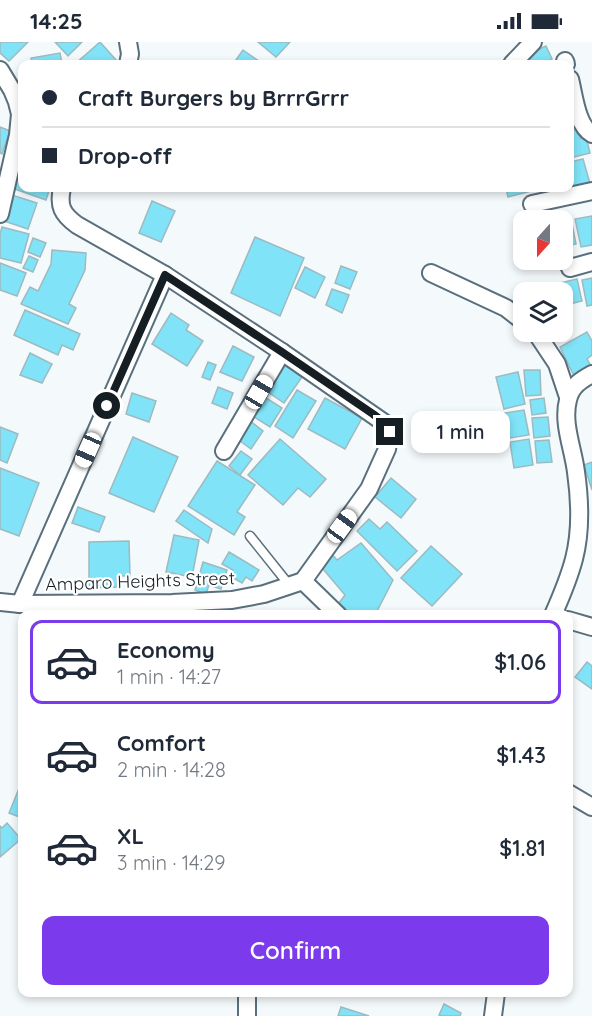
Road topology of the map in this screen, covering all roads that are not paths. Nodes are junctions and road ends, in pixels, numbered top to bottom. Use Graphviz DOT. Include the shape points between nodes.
graph roads {
  1 [pos="128,42"];
  2 [pos="533,42"];
  3 [pos="129,60"];
  4 [pos="516,60"];
  5 [pos="0,70"];
  6 [pos="574,96"];
  7 [pos="18,106"];
  8 [pos="581,127"];
  9 [pos="18,135"];
  10 [pos="592,191"];
  11 [pos="61,192"];
  12 [pos="532,204"];
  13 [pos="0,214"];
  14 [pos="592,262"];
  15 [pos="573,267"];
  16 [pos="430,273"];
  17 [pos="165,275"];
  18 [pos="513,313"];
  19 [pos="541,342"];
  20 [pos="282,352"];
  21 [pos="592,374"];
  22 [pos="568,397"];
  23 [pos="224,451"];
  24 [pos="250,536"];
  25 [pos="296,584"];
  26 [pos="0,602"];
  27 [pos="20,604"];
  28 [pos="331,610"];
  29 [pos="560,610"];
  30 [pos="573,621"];
  31 [pos="592,627"];
  32 [pos="573,795"];
  33 [pos="592,807"];
  34 [pos="247,997"];
  35 [pos="495,997"];
  36 [pos="247,1016"];
  37 [pos="493,1016"];
  1 -- 3 [label="street"];
  2 -- 4 [label="street"];
  5 -- 7 [label="street"];
  6 -- 8 [label="street"];
  9 -- 13 [label="street"];
  10 -- 12 [label="street"];
  11 -- 17 [label="street" via="59,200 66,217"];
  14 -- 15 [label="street"];
  16 -- 18 [label="street"];
  17 -- 20 [label="street"];
  17 -- 27 [label="street"];
  19 -- 22 [label="street" via="556,364"];
  20 -- 23 [label="street"];
  20 -- 25 [label="street" via="380,419 390,432 387,449 369,489"];
  21 -- 22 [label="street" via="577,383"];
  22 -- 29 [label="street" via="566,416 576,472 578,530"];
  24 -- 25 [label="lane"];
  25 -- 27 [label="street, Amparo Heights Street" via="232,600"];
  25 -- 28 [label="street"];
  26 -- 27 [label="street, Amparo Heights Street"];
  30 -- 31 [label="street"];
  32 -- 33 [label="street"];
  34 -- 36 [label="street"];
  35 -- 37 [label="street"];
}
